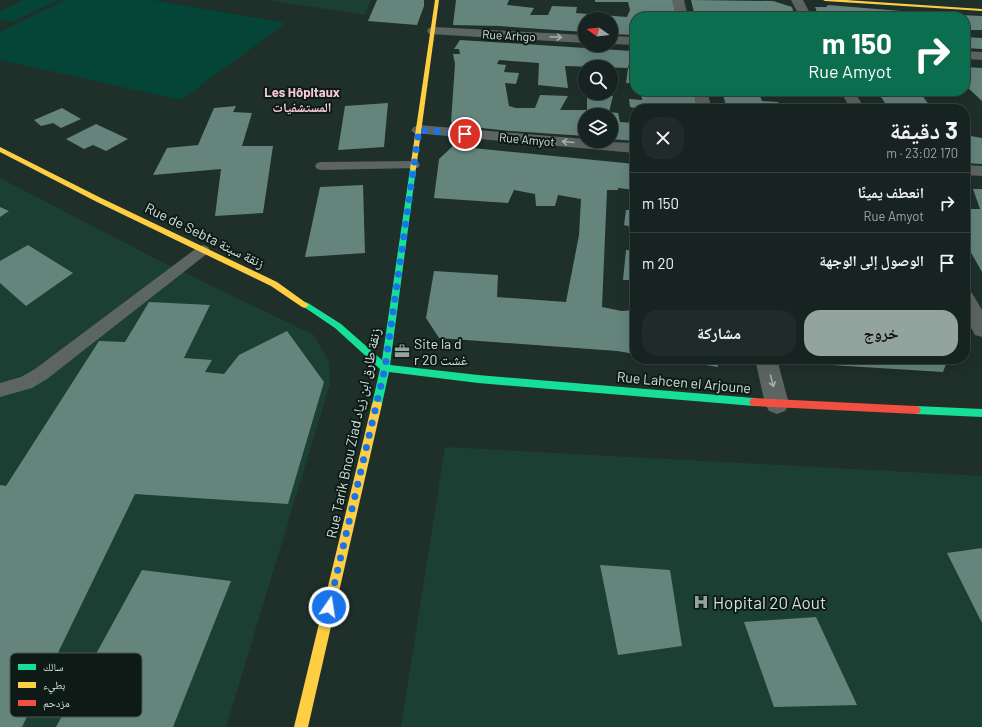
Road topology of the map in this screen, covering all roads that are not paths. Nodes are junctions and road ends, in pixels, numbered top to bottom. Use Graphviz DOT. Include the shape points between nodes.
graph roads {
  1 [pos="437,0"];
  2 [pos="678,0"];
  3 [pos="797,0"];
  4 [pos="824,0"];
  5 [pos="982,10"];
  6 [pos="681,12"];
  7 [pos="803,12"];
  8 [pos="433,30"];
  9 [pos="578,39"];
  10 [pos="618,41"];
  11 [pos="630,42"];
  12 [pos="970,55"];
  13 [pos="982,56"];
  14 [pos="419,130"];
  15 [pos="630,148"];
  16 [pos="0,149"];
  17 [pos="414,165"];
  18 [pos="321,166"];
  19 [pos="970,170"];
  20 [pos="982,171"];
  21 [pos="203,250"];
  22 [pos="970,307"];
  23 [pos="982,329"];
  24 [pos="767,364"];
  25 [pos="385,368"];
  26 [pos="0,390"];
  27 [pos="777,404"];
  28 [pos="982,413"];
  29 [pos="301,727"];
  1 -- 8 [label="street, Rue Tarik Bnou Ziad زنقة طارق ابن زياد"];
  2 -- 6 [label="street"];
  3 -- 7 [label="street"];
  4 -- 5 [label="street"];
  8 -- 9 [label="street, Rue Arhgo, one-way"];
  8 -- 14 [label="street, Rue Tarik Bnou Ziad زنقة طارق ابن زياد"];
  10 -- 11 [label="street"];
  12 -- 13 [label="street"];
  15 -- 14 [label="street, Rue Amyot, one-way"];
  14 -- 17 [label="street, Rue Tarik Bnou Ziad زنقة طارق ابن زياد"];
  16 -- 21 [label="street, Rue de Sebta زنقة سبتة"];
  17 -- 18 [label="lane"];
  17 -- 25 [label="street, Rue Tarik Bnou Ziad زنقة طارق ابن زياد"];
  19 -- 20 [label="street"];
  21 -- 25 [label="street, Rue de Sebta زنقة سبتة" via="274,284 308,305 338,326"];
  21 -- 26 [label="lane" via="41,374 26,384"];
  22 -- 23 [label="street"];
  24 -- 27 [label="street, one-way"];
  25 -- 27 [label="street, Rue Lahcen el Arjoune" via="478,379"];
  25 -- 29 [label="street, Rue Tarik Bnou Ziad زنقة طارق ابن زياد"];
  27 -- 28 [label="street, Rue Lahcen el Arjoune"];
}
